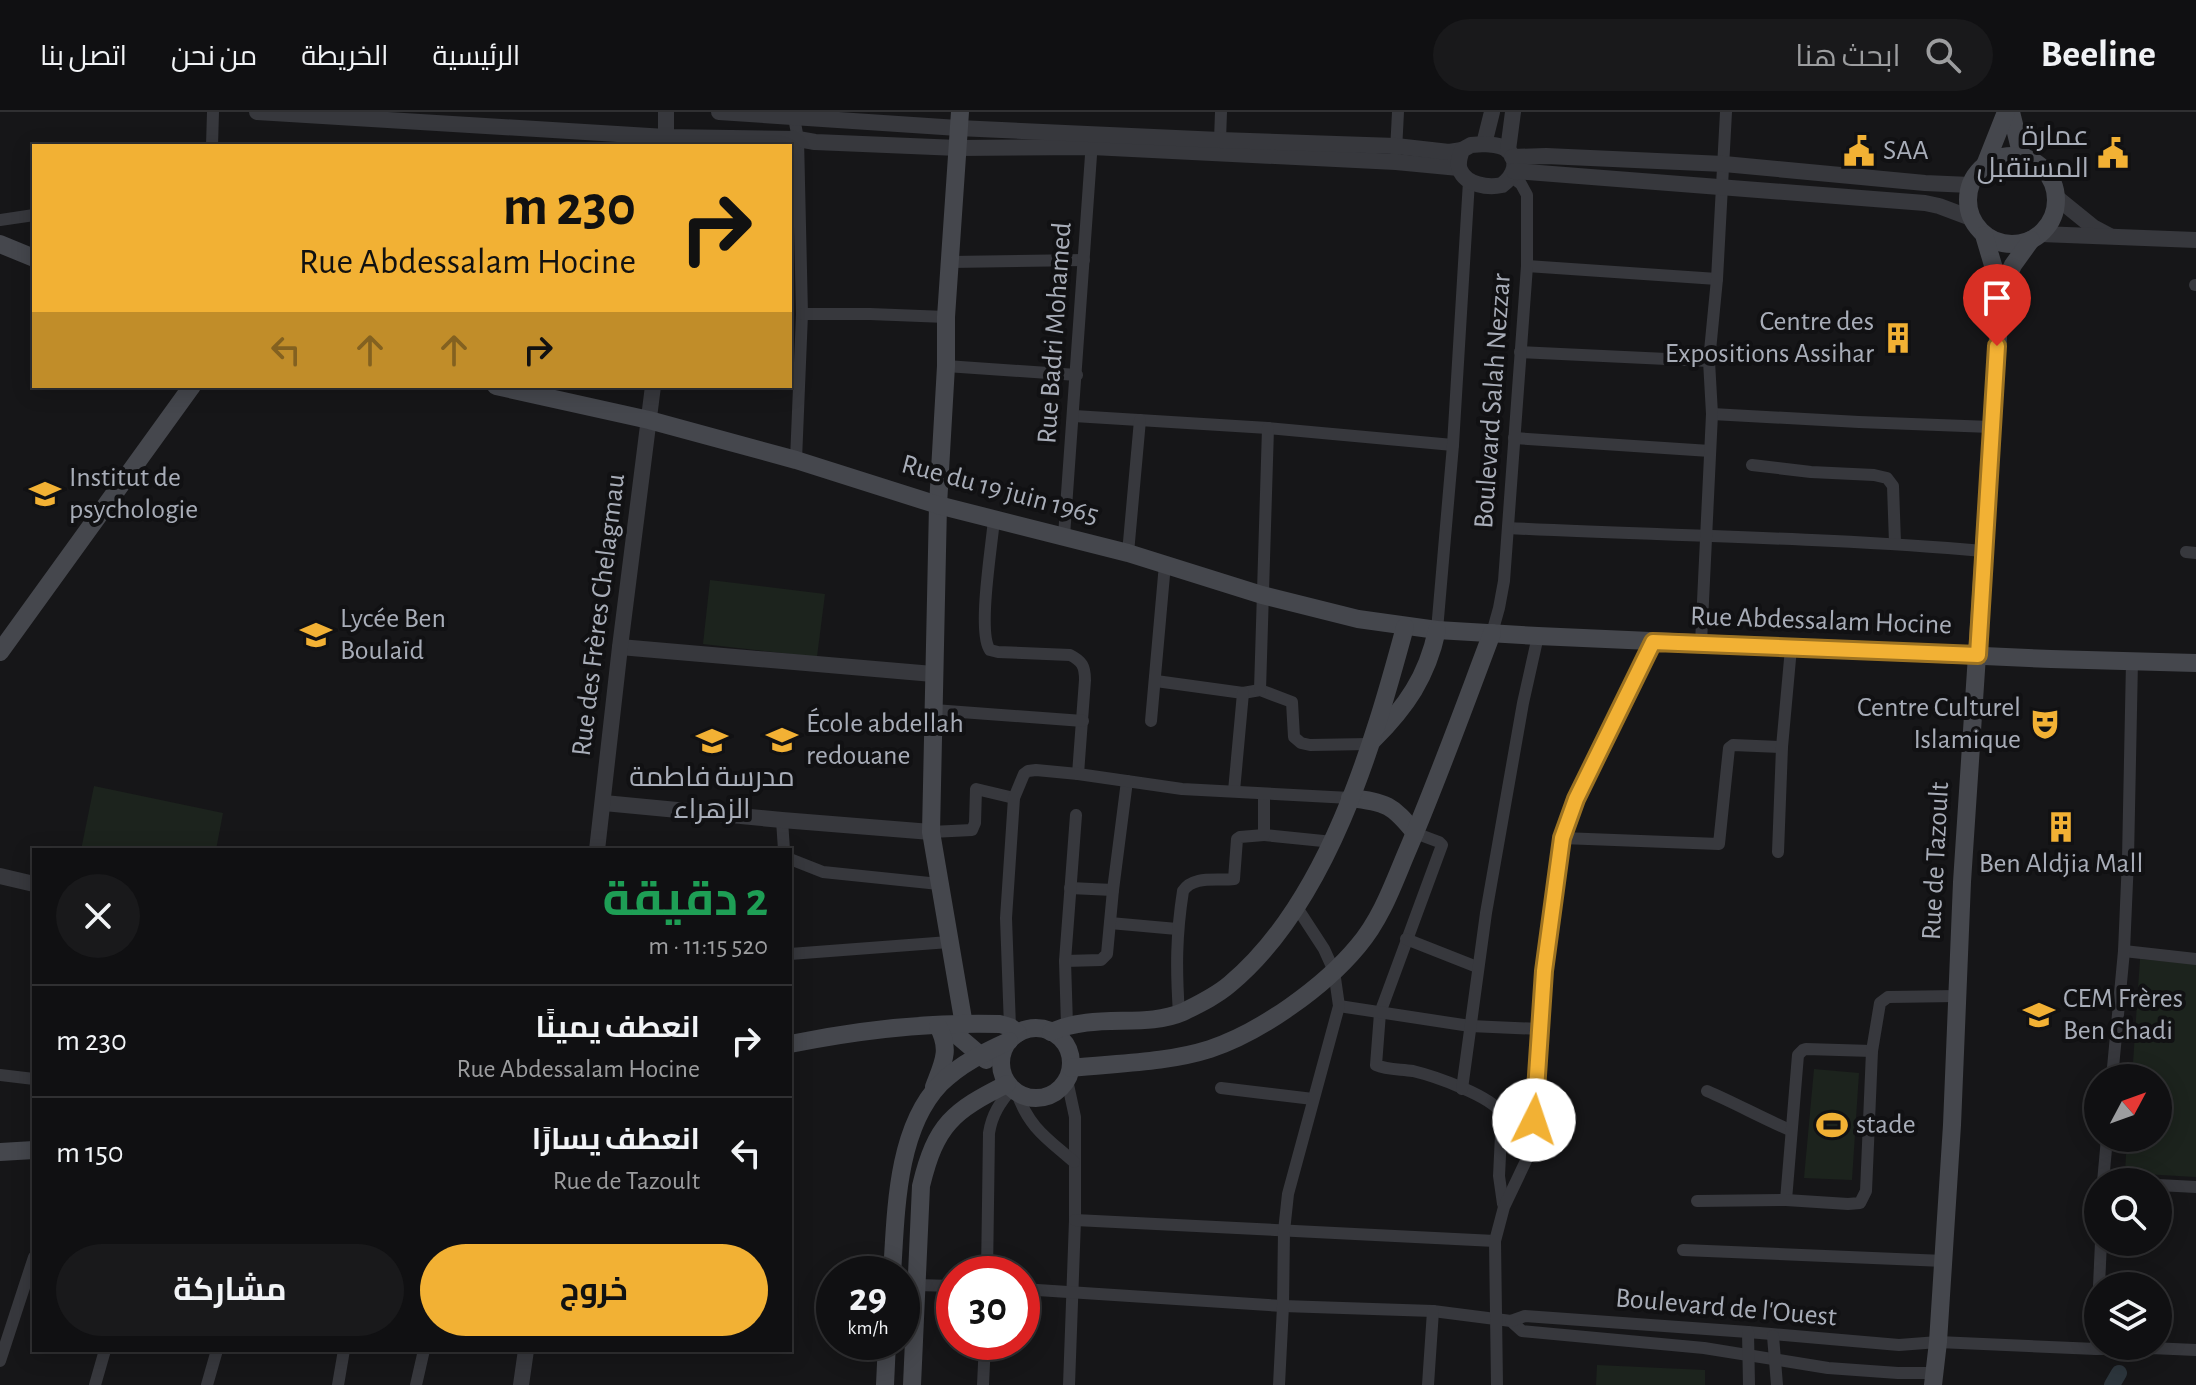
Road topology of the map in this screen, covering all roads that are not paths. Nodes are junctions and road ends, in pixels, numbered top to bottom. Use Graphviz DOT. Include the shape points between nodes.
graph roads {
  1 [pos="213,112"];
  2 [pos="257,112"];
  3 [pos="666,112"];
  4 [pos="719,112"];
  5 [pos="1221,112"];
  6 [pos="1398,112"];
  7 [pos="1492,112"];
  8 [pos="1513,112"];
  9 [pos="1726,112"];
  10 [pos="2008,112"];
  11 [pos="793,115"];
  12 [pos="959,120"];
  13 [pos="798,139"];
  14 [pos="1092,140"];
  15 [pos="1220,140"];
  16 [pos="666,142"];
  17 [pos="212,144"];
  18 [pos="1484,144"];
  19 [pos="958,148"];
  20 [pos="1462,150"];
  21 [pos="1396,154"];
  22 [pos="2022,157"];
  23 [pos="1512,164"];
  24 [pos="1724,164"];
  25 [pos="1985,165"];
  26 [pos="1464,174"];
  27 [pos="1970,185"];
  28 [pos="1723,189"];
  29 [pos="2056,197"];
  30 [pos="32,215"];
  31 [pos="1971,218"];
  32 [pos="0,220"];
  33 [pos="1984,235"];
  34 [pos="2036,237"];
  35 [pos="2115,238"];
  36 [pos="2196,240"];
  37 [pos="0,244"];
  38 [pos="795,256"];
  39 [pos="32,257"];
  40 [pos="1084,260"];
  41 [pos="950,262"];
  42 [pos="1527,266"];
  43 [pos="1717,279"];
  44 [pos="2001,292"];
  45 [pos="802,314"];
  46 [pos="946,317"];
  47 [pos="1520,352"];
  48 [pos="1709,361"];
  49 [pos="946,366"];
  50 [pos="1077,375"];
  51 [pos="191,388"];
  52 [pos="505,388"];
  53 [pos="653,388"];
  54 [pos="1712,414"];
  55 [pos="1074,416"];
  56 [pos="649,420"];
  57 [pos="1140,420"];
  58 [pos="1991,427"];
  59 [pos="1268,428"];
  60 [pos="1514,438"];
  61 [pos="1453,445"];
  62 [pos="1710,451"];
  63 [pos="796,460"];
  64 [pos="1752,465"];
  65 [pos="938,505"];
  66 [pos="994,519"];
  67 [pos="1508,528"];
  68 [pos="1064,536"];
  69 [pos="1706,537"];
  70 [pos="1895,543"];
  71 [pos="1983,551"];
  72 [pos="1128,553"];
  73 [pos="1165,564"];
  74 [pos="1262,595"];
  75 [pos="1405,627"];
  76 [pos="1437,630"];
  77 [pos="1492,633"];
  78 [pos="1538,636"];
  79 [pos="1653,642"];
  80 [pos="1701,643"];
  81 [pos="620,647"];
  82 [pos="1791,648"];
  83 [pos="0,652"];
  84 [pos="1978,655"];
  85 [pos="2132,661"];
  86 [pos="2196,663"];
  87 [pos="933,674"];
  88 [pos="1156,681"];
  89 [pos="1260,690"];
  90 [pos="1243,693"];
  91 [pos="934,710"];
  92 [pos="1083,721"];
  93 [pos="1151,721"];
  94 [pos="1369,744"];
  95 [pos="1782,747"];
  96 [pos="1078,774"];
  97 [pos="1127,781"];
  98 [pos="1234,791"];
  99 [pos="1264,794"];
  100 [pos="1014,798"];
  101 [pos="1350,798"];
  102 [pos="604,803"];
  103 [pos="1076,815"];
  104 [pos="782,820"];
  105 [pos="931,832"];
  106 [pos="1415,833"];
  107 [pos="1264,835"];
  108 [pos="1562,838"];
  109 [pos="1333,842"];
  110 [pos="597,848"];
  111 [pos="784,848"];
  112 [pos="1778,852"];
  113 [pos="792,860"];
  114 [pos="0,876"];
  115 [pos="32,884"];
  116 [pos="939,884"];
  117 [pos="1070,888"];
  118 [pos="1113,890"];
  119 [pos="1296,906"];
  120 [pos="1110,923"];
  121 [pos="1177,929"];
  122 [pos="1406,939"];
  123 [pos="949,942"];
  124 [pos="2124,951"];
  125 [pos="792,954"];
  126 [pos="2196,959"];
  127 [pos="1065,961"];
  128 [pos="1477,967"];
  129 [pos="1334,971"];
  130 [pos="1957,996"];
  131 [pos="1339,1006"];
  132 [pos="1380,1013"];
  133 [pos="1179,1014"];
  134 [pos="949,1025"];
  135 [pos="1470,1026"];
  136 [pos="1059,1028"];
  137 [pos="1540,1029"];
  138 [pos="1012,1033"];
  139 [pos="792,1044"];
  140 [pos="1872,1051"];
  141 [pos="980,1055"];
  142 [pos="2113,1064"];
  143 [pos="1069,1074"];
  144 [pos="0,1075"];
  145 [pos="32,1079"];
  146 [pos="1010,1084"];
  147 [pos="1221,1088"];
  148 [pos="1462,1089"];
  149 [pos="1707,1091"];
  150 [pos="932,1094"];
  151 [pos="1313,1099"];
  152 [pos="1790,1130"];
  153 [pos="32,1150"];
  154 [pos="0,1152"];
  155 [pos="1074,1162"];
  156 [pos="2172,1186"];
  157 [pos="2196,1187"];
  158 [pos="1786,1200"];
  159 [pos="1697,1201"];
  160 [pos="1504,1207"];
  161 [pos="1075,1220"];
  162 [pos="1284,1231"];
  163 [pos="1495,1241"];
  164 [pos="1683,1250"];
  165 [pos="894,1256"];
  166 [pos="917,1256"];
  167 [pos="987,1256"];
  168 [pos="1944,1261"];
  169 [pos="32,1263"];
  170 [pos="1040,1290"];
  171 [pos="1072,1292"];
  172 [pos="1283,1306"];
  173 [pos="1433,1311"];
  174 [pos="1497,1318"];
  175 [pos="1511,1321"];
  176 [pos="1748,1332"];
  177 [pos="1773,1336"];
  178 [pos="1938,1342"];
  179 [pos="2084,1348"];
  180 [pos="2172,1349"];
  181 [pos="2196,1350"];
  182 [pos="104,1352"];
  183 [pos="216,1352"];
  184 [pos="344,1352"];
  185 [pos="424,1352"];
  186 [pos="526,1352"];
  187 [pos="1749,1355"];
  188 [pos="886,1360"];
  189 [pos="913,1360"];
  190 [pos="984,1360"];
  191 [pos="0,1361"];
  192 [pos="1777,1361"];
  193 [pos="1934,1379"];
  194 [pos="95,1385"];
  195 [pos="207,1385"];
  196 [pos="338,1385"];
  197 [pos="416,1385"];
  198 [pos="521,1385"];
  199 [pos="885,1385"];
  200 [pos="912,1385"];
  201 [pos="983,1385"];
  202 [pos="1069,1385"];
  203 [pos="1279,1385"];
  204 [pos="1428,1385"];
  205 [pos="1497,1385"];
  206 [pos="1749,1385"];
  207 [pos="1777,1385"];
  1 -- 17 [label="street"];
  2 -- 16 [label="street"];
  3 -- 16 [label="street"];
  4 -- 11 [label="street"];
  5 -- 15 [label="street"];
  6 -- 21 [label="street"];
  7 -- 18 [label="street"];
  8 -- 23 [label="street"];
  9 -- 24 [label="street"];
  10 -- 22 [label="main road"];
  10 -- 25 [label="main road"];
  11 -- 12 [label="street"];
  11 -- 13 [label="street"];
  12 -- 14 [label="street"];
  12 -- 19 [label="main road"];
  13 -- 16 [label="street"];
  13 -- 19 [label="street"];
  13 -- 38 [label="street"];
  14 -- 15 [label="street"];
  14 -- 19 [label="street"];
  14 -- 21 [label="street"];
  14 -- 40 [label="street, Rue Badri Mohamed"];
  15 -- 21 [label="street"];
  18 -- 20 [label="street"];
  18 -- 23 [label="street" via="1503,147"];
  19 -- 41 [label="main road"];
  20 -- 21 [label="street"];
  20 -- 26 [label="street"];
  21 -- 26 [label="street"];
  22 -- 25 [label="main road"];
  22 -- 29 [label="main road" via="2045,172"];
  23 -- 24 [label="street" via="1546,156"];
  23 -- 26 [label="street" via="1497,187 1483,186"];
  23 -- 28 [label="street"];
  23 -- 42 [label="street, Boulevard Salah Nezzar" via="1527,195"];
  24 -- 27 [label="street"];
  24 -- 28 [label="street"];
  25 -- 27 [label="main road"];
  26 -- 61 [label="street, Boulevard Salah Nezzar"];
  27 -- 31 [label="main road"];
  28 -- 31 [label="street" via="1925,203"];
  28 -- 43 [label="street"];
  29 -- 34 [label="main road" via="2050,224"];
  29 -- 35 [label="street"];
  30 -- 32 [label="street"];
  31 -- 33 [label="main road"];
  33 -- 34 [label="main road" via="2007,244"];
  33 -- 44 [label="main road, Rue de Tazoult"];
  34 -- 35 [label="street"];
  34 -- 44 [label="main road, Rue de Tazoult" via="2013,265"];
  35 -- 36 [label="street"];
  37 -- 39 [label="main road"];
  38 -- 45 [label="street"];
  40 -- 41 [label="street"];
  40 -- 50 [label="street, Rue Badri Mohamed"];
  41 -- 46 [label="main road"];
  42 -- 43 [label="street"];
  42 -- 47 [label="street, Boulevard Salah Nezzar"];
  43 -- 48 [label="street"];
  44 -- 58 [label="main road, Rue de Tazoult"];
  45 -- 46 [label="street"];
  45 -- 63 [label="street"];
  46 -- 49 [label="main road"];
  47 -- 48 [label="street"];
  47 -- 60 [label="street, Boulevard Salah Nezzar"];
  48 -- 54 [label="street"];
  49 -- 50 [label="street"];
  49 -- 65 [label="main road"];
  50 -- 55 [label="street, Rue Badri Mohamed"];
  51 -- 83 [label="main road"];
  52 -- 56 [label="main road, Rue du 19 juin 1965"];
  53 -- 56 [label="street, Rue des Frères Chelagmau"];
  54 -- 58 [label="street"];
  54 -- 62 [label="street"];
  55 -- 57 [label="street"];
  55 -- 68 [label="street, Rue Badri Mohamed"];
  56 -- 63 [label="main road, Rue du 19 juin 1965"];
  56 -- 81 [label="street, Rue des Frères Chelagmau"];
  57 -- 59 [label="street"];
  57 -- 72 [label="street"];
  58 -- 71 [label="main road, Rue de Tazoult"];
  59 -- 61 [label="street"];
  59 -- 74 [label="street"];
  60 -- 62 [label="street"];
  60 -- 67 [label="street, Boulevard Salah Nezzar"];
  61 -- 76 [label="street, Boulevard Salah Nezzar"];
  62 -- 69 [label="street"];
  63 -- 65 [label="main road, Rue du 19 juin 1965"];
  64 -- 70 [label="street" via="1887,478 1893,486"];
  65 -- 66 [label="main road, Rue du 19 juin 1965"];
  65 -- 87 [label="main road"];
  66 -- 68 [label="main road, Rue du 19 juin 1965"];
  66 -- 92 [label="street" via="984,621 987,646 998,652 1070,655 1080,660 1085,669"];
  67 -- 69 [label="street"];
  67 -- 77 [label="street, Boulevard Salah Nezzar" via="1504,581"];
  68 -- 72 [label="main road, Rue du 19 juin 1965"];
  69 -- 70 [label="street"];
  69 -- 80 [label="street"];
  70 -- 71 [label="street"];
  71 -- 84 [label="main road, Rue de Tazoult"];
  72 -- 73 [label="main road, Rue du 19 juin 1965"];
  73 -- 74 [label="main road, Rue du 19 juin 1965"];
  73 -- 88 [label="street"];
  74 -- 75 [label="main road, Rue du 19 juin 1965"];
  74 -- 89 [label="street"];
  75 -- 76 [label="main road, Rue du 19 juin 1965"];
  75 -- 94 [label="main road"];
  76 -- 77 [label="main road, Rue du 19 juin 1965"];
  76 -- 94 [label="main road" via="1424,674"];
  77 -- 78 [label="main road, Rue Abdessalam Hocine"];
  77 -- 106 [label="main road"];
  78 -- 79 [label="main road, Rue Abdessalam Hocine"];
  78 -- 128 [label="street"];
  79 -- 80 [label="main road, Rue Abdessalam Hocine"];
  79 -- 108 [label="street"];
  80 -- 82 [label="main road, Rue Abdessalam Hocine"];
  81 -- 87 [label="street"];
  81 -- 102 [label="street, Rue des Frères Chelagmau"];
  82 -- 84 [label="main road, Rue Abdessalam Hocine"];
  82 -- 95 [label="street"];
  84 -- 85 [label="main road, Rue Abdessalam Hocine"];
  84 -- 130 [label="main road, Rue de Tazoult"];
  85 -- 86 [label="main road, Rue Abdessalam Hocine"];
  85 -- 124 [label="street"];
  87 -- 91 [label="main road"];
  88 -- 90 [label="street"];
  88 -- 93 [label="street"];
  89 -- 90 [label="street"];
  89 -- 94 [label="street" via="1292,702 1294,737 1301,743"];
  90 -- 98 [label="street"];
  91 -- 92 [label="street"];
  91 -- 105 [label="main road"];
  92 -- 96 [label="street"];
  94 -- 101 [label="main road"];
  95 -- 108 [label="street" via="1729,748 1719,844"];
  95 -- 112 [label="street"];
  96 -- 97 [label="street"];
  96 -- 100 [label="street" via="1028,771"];
  97 -- 98 [label="street"];
  97 -- 118 [label="street"];
  98 -- 99 [label="street"];
  99 -- 101 [label="street"];
  99 -- 107 [label="street"];
  100 -- 105 [label="street" via="976,789 972,830"];
  100 -- 138 [label="street" via="1006,918"];
  101 -- 106 [label="main road" via="1385,804"];
  101 -- 109 [label="main road"];
  102 -- 104 [label="street"];
  102 -- 110 [label="street, Rue des Frères Chelagmau"];
  103 -- 117 [label="street"];
  104 -- 105 [label="street"];
  104 -- 111 [label="street"];
  105 -- 116 [label="main road"];
  106 -- 122 [label="street" via="1442,845"];
  106 -- 129 [label="main road" via="1384,906 1360,944"];
  107 -- 109 [label="street"];
  107 -- 121 [label="street" via="1237,839 1234,879 1200,880 1185,887"];
  108 -- 137 [label="street"];
  109 -- 119 [label="main road"];
  113 -- 116 [label="street" via="823,872"];
  114 -- 115 [label="street"];
  116 -- 123 [label="main road"];
  117 -- 118 [label="street"];
  117 -- 127 [label="street"];
  118 -- 120 [label="street"];
  119 -- 129 [label="street"];
  119 -- 133 [label="main road" via="1229,985"];
  120 -- 121 [label="street"];
  120 -- 127 [label="street" via="1104,958"];
  121 -- 133 [label="street"];
  122 -- 128 [label="street"];
  122 -- 132 [label="street"];
  123 -- 125 [label="street"];
  123 -- 134 [label="main road"];
  124 -- 126 [label="street"];
  124 -- 142 [label="street"];
  127 -- 136 [label="street"];
  128 -- 135 [label="street"];
  129 -- 131 [label="street"];
  129 -- 143 [label="main road" via="1285,1010 1210,1049"];
  130 -- 140 [label="street" via="1883,999"];
  130 -- 168 [label="main road, Rue de Tazoult"];
  131 -- 132 [label="street"];
  131 -- 151 [label="street"];
  132 -- 135 [label="street"];
  132 -- 148 [label="street" via="1377,1066 1423,1074"];
  133 -- 136 [label="main road"];
  134 -- 138 [label="main road" via="1000,1024"];
  134 -- 139 [label="main road"];
  134 -- 141 [label="main road"];
  134 -- 150 [label="main road"];
  135 -- 137 [label="street"];
  135 -- 148 [label="street"];
  136 -- 138 [label="main road"];
  136 -- 143 [label="main road" via="1070,1053"];
  137 -- 160 [label="street" via="1532,1148"];
  138 -- 141 [label="main road"];
  138 -- 146 [label="main road" via="1001,1061"];
  140 -- 152 [label="street" via="1800,1052"];
  140 -- 158 [label="street" via="1865,1198 1848,1204"];
  141 -- 146 [label="main road"];
  141 -- 150 [label="main road"];
  143 -- 146 [label="main road" via="1058,1091 1045,1097 1031,1098"];
  143 -- 155 [label="street"];
  144 -- 145 [label="street"];
  146 -- 155 [label="street" via="1035,1128"];
  146 -- 166 [label="main road" via="962,1109 943,1128 921,1186"];
  146 -- 167 [label="street" via="989,1133"];
  147 -- 151 [label="street"];
  148 -- 160 [label="street" via="1491,1102 1502,1114 1499,1176"];
  149 -- 152 [label="street"];
  150 -- 165 [label="main road" via="903,1161"];
  151 -- 162 [label="street" via="1294,1165"];
  152 -- 158 [label="street"];
  153 -- 154 [label="main road"];
  155 -- 161 [label="street"];
  156 -- 157 [label="street"];
  158 -- 159 [label="street"];
  160 -- 163 [label="street"];
  161 -- 162 [label="street"];
  161 -- 171 [label="street"];
  162 -- 163 [label="street"];
  162 -- 172 [label="street"];
  163 -- 174 [label="street"];
  164 -- 168 [label="street"];
  168 -- 178 [label="main road, Rue de Tazoult"];
  169 -- 191 [label="street"];
  170 -- 171 [label="street"];
  171 -- 172 [label="street"];
  171 -- 202 [label="street"];
  172 -- 173 [label="street"];
  172 -- 203 [label="street"];
  173 -- 174 [label="street"];
  173 -- 204 [label="street"];
  174 -- 175 [label="street"];
  174 -- 205 [label="street"];
  175 -- 176 [label="street, Boulevard de l'Ouest" via="1525,1316"];
  175 -- 187 [label="street" via="1522,1331"];
  176 -- 177 [label="street, Boulevard de l'Ouest"];
  176 -- 187 [label="street"];
  177 -- 178 [label="street, Boulevard de l'Ouest" via="1899,1345"];
  177 -- 192 [label="street"];
  178 -- 179 [label="street, Boulevard de l'Ouest"];
  178 -- 193 [label="main road, Rue de Tazoult"];
  180 -- 181 [label="street, Boulevard de l'Ouest"];
  182 -- 194 [label="street"];
  183 -- 195 [label="street"];
  184 -- 196 [label="street"];
  185 -- 197 [label="street"];
  186 -- 198 [label="street"];
  187 -- 192 [label="street"];
  187 -- 206 [label="street"];
  188 -- 199 [label="main road"];
  189 -- 200 [label="main road"];
  190 -- 201 [label="street"];
  192 -- 193 [label="street"];
  192 -- 207 [label="street"];
}
